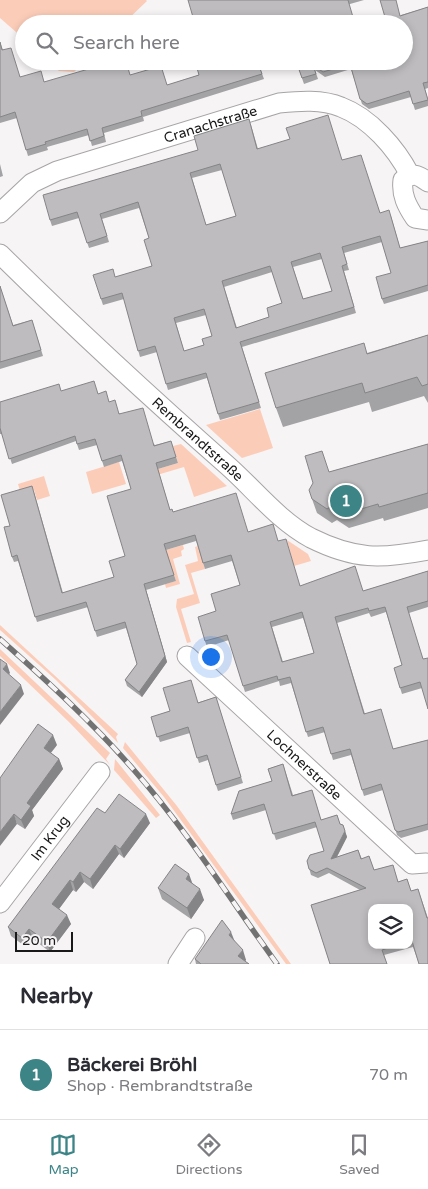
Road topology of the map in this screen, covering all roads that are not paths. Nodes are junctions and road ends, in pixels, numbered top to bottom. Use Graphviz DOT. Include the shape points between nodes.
graph roads {
  1 [pos="410,175"];
  2 [pos="428,182"];
  3 [pos="0,212"];
  4 [pos="428,220"];
  5 [pos="0,254"];
  6 [pos="428,550"];
  7 [pos="186,656"];
  8 [pos="100,772"];
  9 [pos="427,861"];
  10 [pos="0,902"];
  11 [pos="195,938"];
  12 [pos="178,964"];
  1 -- 2 [label="street" via="418,175"];
  1 -- 3 [label="street, Cranachstraße" via="386,141 365,121 341,106 300,101 279,104 68,167 32,184"];
  1 -- 4 [label="street" via="403,180 405,200 416,218"];
  5 -- 6 [label="street, Rembrandtstraße" via="300,531 347,552 370,557"];
  7 -- 9 [label="street, Lochnerstraße" via="412,864"];
  8 -- 10 [label="street, Im Krug"];
  11 -- 12 [label="street"];
}
